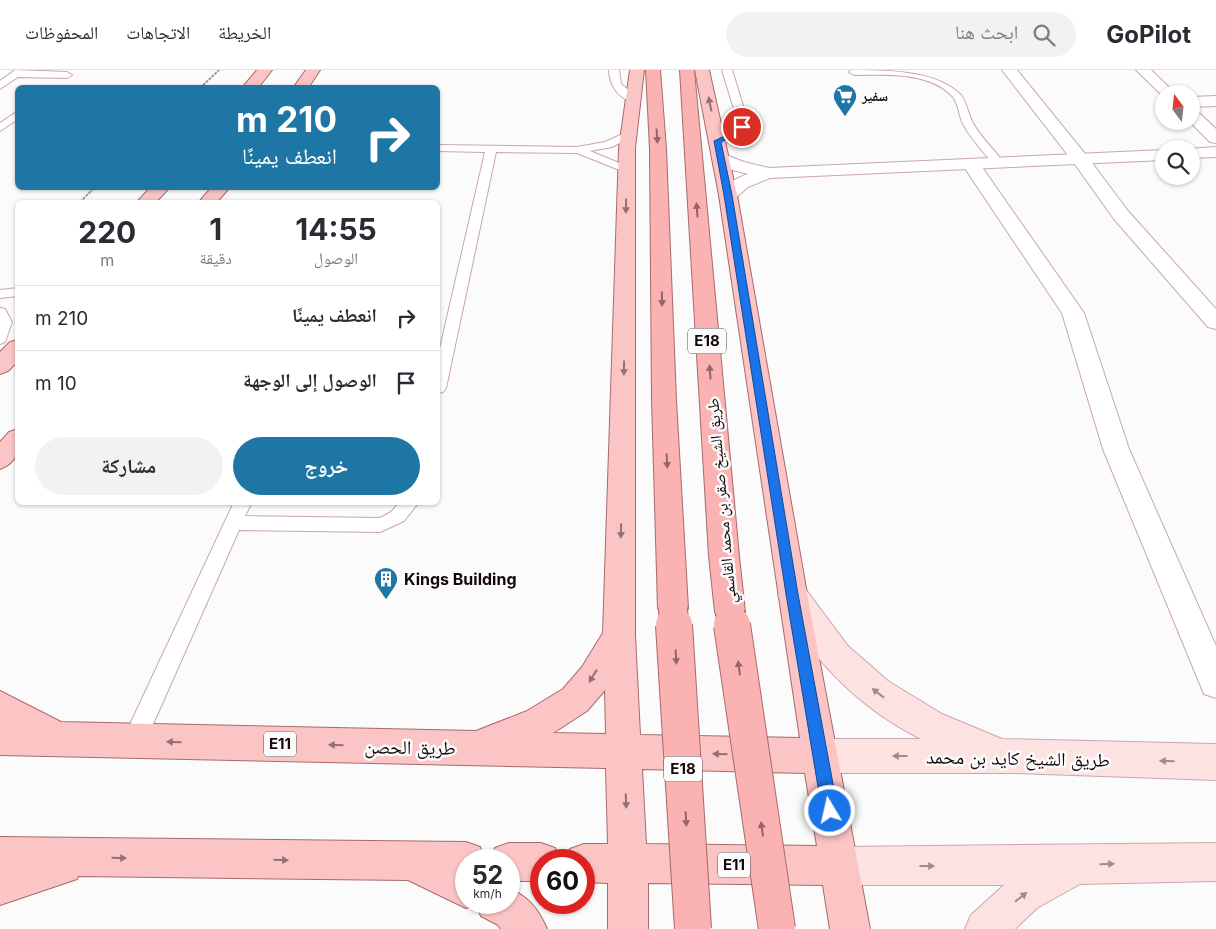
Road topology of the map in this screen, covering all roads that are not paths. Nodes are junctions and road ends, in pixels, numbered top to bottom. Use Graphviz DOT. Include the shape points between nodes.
graph roads {
  1 [pos="78,70"];
  2 [pos="313,70"];
  3 [pos="614,70"];
  4 [pos="637,70"];
  5 [pos="653,70"];
  6 [pos="687,70"];
  7 [pos="702,70"];
  8 [pos="727,70"];
  9 [pos="1009,70"];
  10 [pos="1143,70"];
  11 [pos="262,71"];
  12 [pos="19,72"];
  13 [pos="45,72"];
  14 [pos="854,72"];
  15 [pos="67,75"];
  16 [pos="55,85"];
  17 [pos="251,85"];
  18 [pos="302,85"];
  19 [pos="1159,85"];
  20 [pos="0,86"];
  21 [pos="634,98"];
  22 [pos="1216,101"];
  23 [pos="1200,102"];
  24 [pos="15,116"];
  25 [pos="1200,123"];
  26 [pos="0,128"];
  27 [pos="629,134"];
  28 [pos="1216,138"];
  29 [pos="440,148"];
  30 [pos="491,149"];
  31 [pos="577,150"];
  32 [pos="719,150"];
  33 [pos="1216,152"];
  34 [pos="1200,153"];
  35 [pos="1155,155"];
  36 [pos="1080,159"];
  37 [pos="998,163"];
  38 [pos="971,164"];
  39 [pos="627,170"];
  40 [pos="769,173"];
  41 [pos="158,190"];
  42 [pos="218,190"];
  43 [pos="728,195"];
  44 [pos="148,200"];
  45 [pos="210,200"];
  46 [pos="15,292"];
  47 [pos="0,294"];
  48 [pos="0,312"];
  49 [pos="1216,322"];
  50 [pos="0,339"];
  51 [pos="15,349"];
  52 [pos="0,366"];
  53 [pos="440,379"];
  54 [pos="15,442"];
  55 [pos="0,460"];
  56 [pos="242,505"];
  57 [pos="408,505"];
  58 [pos="233,523"];
  59 [pos="792,594"];
  60 [pos="620,635"];
  61 [pos="1216,683"];
  62 [pos="0,707"];
  63 [pos="0,738"];
  64 [pos="59,740"];
  65 [pos="134,741"];
  66 [pos="473,748"];
  67 [pos="624,752"];
  68 [pos="821,756"];
  69 [pos="1016,756"];
  70 [pos="1216,762"];
  71 [pos="0,856"];
  72 [pos="85,857"];
  73 [pos="412,861"];
  74 [pos="455,862"];
  75 [pos="1216,862"];
  76 [pos="595,863"];
  77 [pos="628,864"];
  78 [pos="1076,865"];
  79 [pos="839,866"];
  80 [pos="455,882"];
  81 [pos="0,885"];
  82 [pos="514,914"];
  83 [pos="527,929"];
  84 [pos="628,929"];
  85 [pos="693,929"];
  86 [pos="776,929"];
  87 [pos="850,929"];
  88 [pos="985,929"];
  1 -- 15 [label="lane"];
  2 -- 18 [label="main road"];
  3 -- 21 [label="lane" via="615,85"];
  4 -- 21 [label="main road"];
  5 -- 85 [label="highway, E18, one-way, bridge" via="673,608"];
  86 -- 6 [label="highway, طريق الشيخ صقر بن محمد القاسمي / E18, one-way, bridge" via="724,556"];
  32 -- 7 [label="main road, one-way"];
  8 -- 32 [label="lane" via="743,122 739,131"];
  9 -- 36 [label="street"];
  10 -- 19 [label="street"];
  11 -- 17 [label="main road"];
  12 -- 13 [label="lane"];
  12 -- 20 [label="lane"];
  13 -- 15 [label="lane"];
  14 -- 37 [label="lane" via="913,73 940,82 957,96 969,124"];
  15 -- 16 [label="lane"];
  21 -- 27 [label="main road"];
  22 -- 23 [label="street"];
  24 -- 26 [label="lane"];
  25 -- 28 [label="street"];
  27 -- 31 [label="lane" via="608,145"];
  27 -- 39 [label="main road"];
  29 -- 30 [label="lane"];
  30 -- 31 [label="lane"];
  30 -- 53 [label="lane"];
  31 -- 39 [label="lane"];
  32 -- 40 [label="street" via="738,166"];
  32 -- 43 [label="main road"];
  33 -- 34 [label="street"];
  35 -- 36 [label="street"];
  36 -- 37 [label="street"];
  36 -- 49 [label="street" via="1121,215"];
  37 -- 38 [label="street"];
  38 -- 40 [label="street"];
  38 -- 61 [label="street" via="1073,313 1116,448"];
  39 -- 60 [label="main road, one-way"];
  40 -- 43 [label="street" via="749,180"];
  41 -- 44 [label="main road"];
  42 -- 45 [label="main road"];
  43 -- 59 [label="main road"];
  46 -- 47 [label="lane"];
  48 -- 50 [label="lane" via="5,322"];
  51 -- 52 [label="main road"];
  54 -- 55 [label="main road"];
  56 -- 58 [label="lane"];
  57 -- 58 [label="lane" via="391,522 380,525"];
  58 -- 65 [label="lane"];
  59 -- 68 [label="main road"];
  69 -- 59 [label="main road, one-way" via="967,743 920,721 878,694 843,663 815,630"];
  60 -- 66 [label="main road, one-way" via="584,692 524,730"];
  60 -- 67 [label="main road"];
  62 -- 64 [label="main road"];
  63 -- 64 [label="main road, طريق الحصن / E11"];
  64 -- 65 [label="main road, طريق الحصن / E11"];
  66 -- 65 [label="main road, طريق الحصن / E11, one-way"];
  66 -- 67 [label="main road, طريق الحصن / E11"];
  68 -- 67 [label="main road, طريق الحصن / E11, one-way"];
  67 -- 77 [label="main road, one-way"];
  69 -- 68 [label="main road, طريق الشيخ كايد بن محمد, one-way"];
  68 -- 79 [label="main road"];
  70 -- 69 [label="main road, طريق الشيخ كايد بن محمد, one-way"];
  71 -- 72 [label="main road"];
  72 -- 73 [label="main road, one-way"];
  72 -- 81 [label="main road"];
  73 -- 74 [label="main road"];
  73 -- 80 [label="main road"];
  78 -- 75 [label="main road, one-way"];
  76 -- 77 [label="main road, E11"];
  77 -- 79 [label="main road, E11"];
  77 -- 84 [label="main road"];
  79 -- 78 [label="main road, one-way"];
  88 -- 78 [label="main road, one-way" via="1023,894"];
  79 -- 87 [label="main road"];
  82 -- 83 [label="main road"];
}
